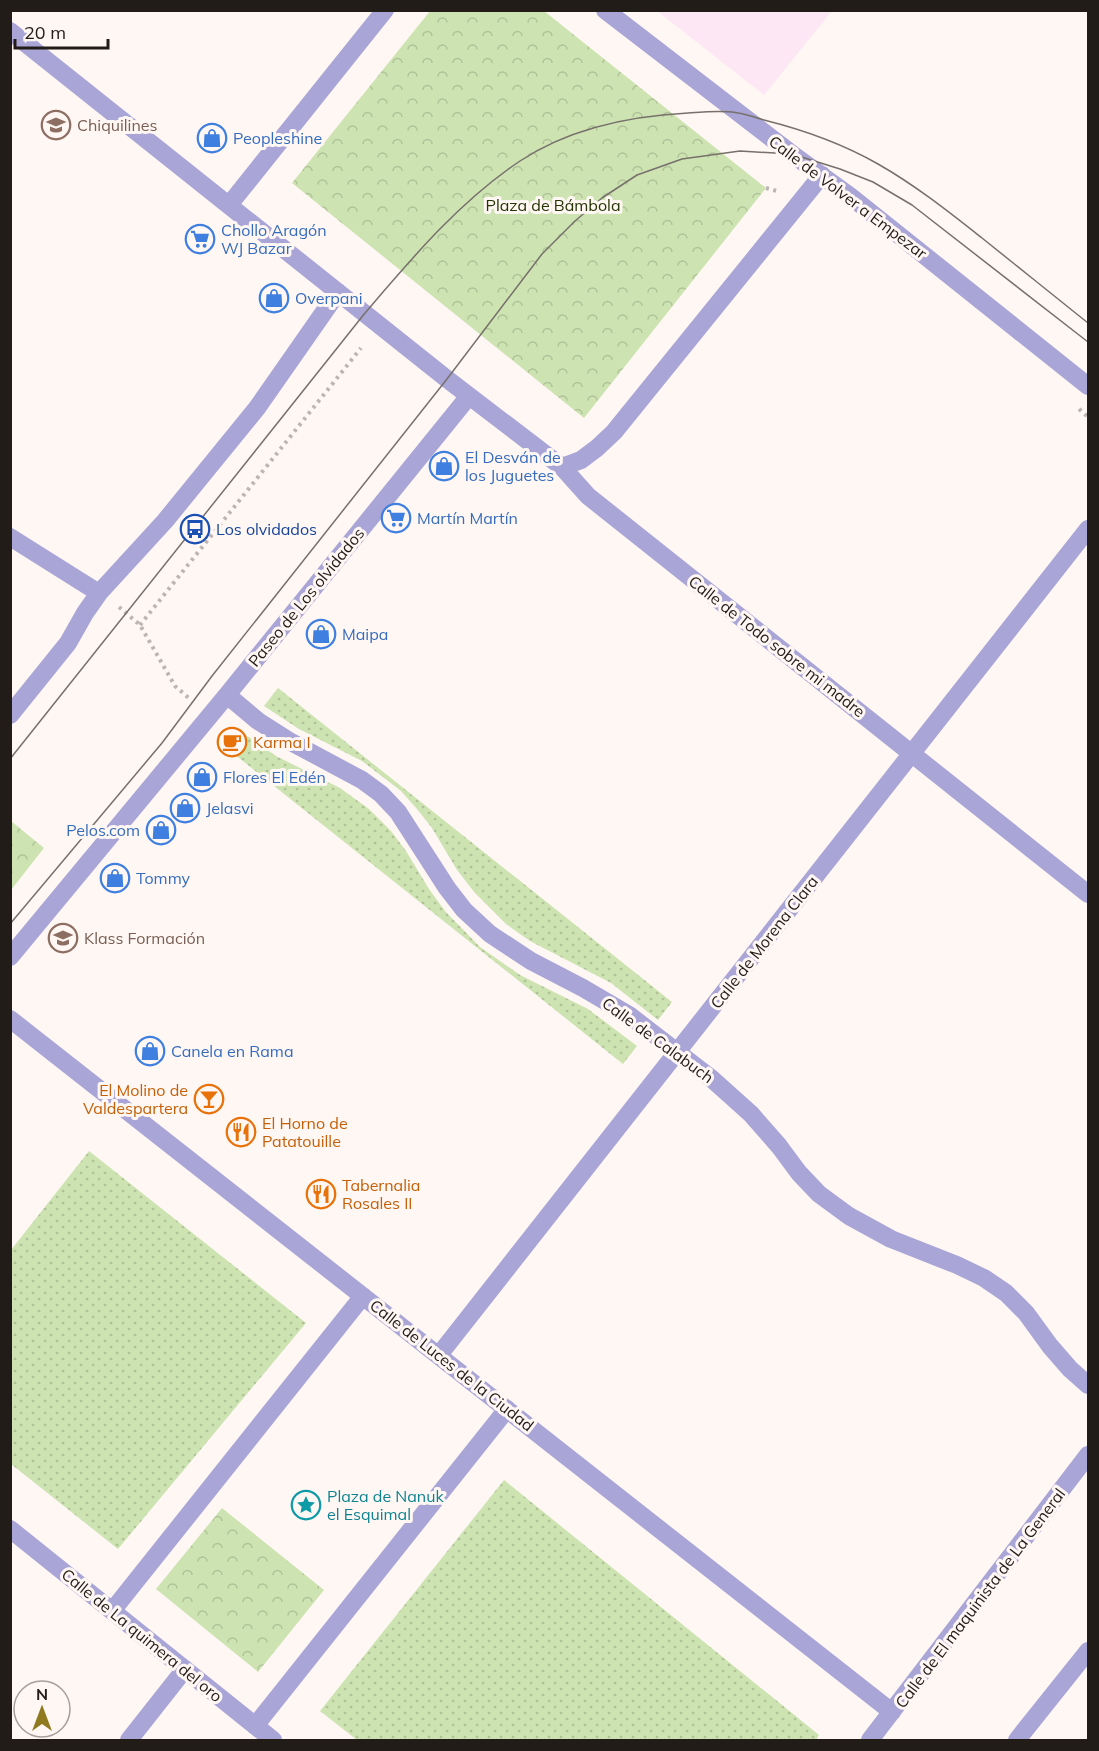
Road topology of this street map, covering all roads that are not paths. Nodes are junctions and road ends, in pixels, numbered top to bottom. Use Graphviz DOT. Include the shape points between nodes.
graph roads {
  1 [pos="385,10"];
  2 [pos="605,10"];
  3 [pos="10,31"];
  4 [pos="822,175"];
  5 [pos="229,205"];
  6 [pos="338,292"];
  7 [pos="1089,386"];
  8 [pos="469,396"];
  9 [pos="562,467"];
  10 [pos="1089,529"];
  11 [pos="10,537"];
  12 [pos="99,593"];
  13 [pos="227,695"];
  14 [pos="10,715"];
  15 [pos="912,753"];
  16 [pos="1089,894"];
  17 [pos="10,957"];
  18 [pos="10,1019"];
  19 [pos="677,1052"];
  20 [pos="363,1296"];
  21 [pos="439,1355"];
  22 [pos="1089,1385"];
  23 [pos="507,1408"];
  24 [pos="1089,1455"];
  25 [pos="10,1529"];
  26 [pos="112,1611"];
  27 [pos="1089,1651"];
  28 [pos="185,1669"];
  29 [pos="892,1712"];
  30 [pos="255,1726"];
  31 [pos="129,1740"];
  32 [pos="273,1740"];
  33 [pos="870,1740"];
  34 [pos="1017,1740"];
  1 -- 5 [label="street"];
  2 -- 4 [label="street, Calle de Volver a Empezar"];
  3 -- 5 [label="street"];
  4 -- 7 [label="street, Calle de Volver a Empezar"];
  4 -- 9 [label="street" via="614,432 581,460"];
  5 -- 6 [label="street"];
  6 -- 8 [label="street"];
  6 -- 12 [label="street" via="256,408 165,521"];
  8 -- 9 [label="street, Calle de Todo sobre mi madre"];
  8 -- 13 [label="street, Paseo de Los olvidados"];
  9 -- 15 [label="street, Calle de Todo sobre mi madre" via="588,496"];
  10 -- 15 [label="street, Calle de Morena Clara"];
  11 -- 12 [label="street"];
  12 -- 14 [label="street" via="68,643"];
  13 -- 17 [label="street, Paseo de Los olvidados"];
  13 -- 19 [label="street, Calle de Calabuch" via="258,721 381,794 398,812 447,888 490,933 531,961 628,1015"];
  15 -- 16 [label="street, Calle de Todo sobre mi madre"];
  15 -- 19 [label="street, Calle de Morena Clara"];
  18 -- 20 [label="street, Calle de Luces de la Ciudad"];
  19 -- 21 [label="street, Calle de Morena Clara"];
  19 -- 22 [label="street, Calle de Calabuch" via="751,1114 819,1194 891,1239 957,1264 1006,1293 1070,1369"];
  20 -- 21 [label="street, Calle de Luces de la Ciudad"];
  20 -- 26 [label="street"];
  21 -- 23 [label="street, Calle de Luces de la Ciudad"];
  23 -- 29 [label="street, Calle de Luces de la Ciudad"];
  23 -- 30 [label="street"];
  24 -- 29 [label="street, Calle de El maquinista de La General"];
  25 -- 26 [label="street, Calle de La quimera del oro"];
  26 -- 28 [label="street, Calle de La quimera del oro"];
  27 -- 34 [label="street"];
  28 -- 30 [label="street, Calle de La quimera del oro"];
  28 -- 31 [label="street"];
  29 -- 33 [label="street, Calle de El maquinista de La General"];
  30 -- 32 [label="street, Calle de La quimera del oro"];
}
